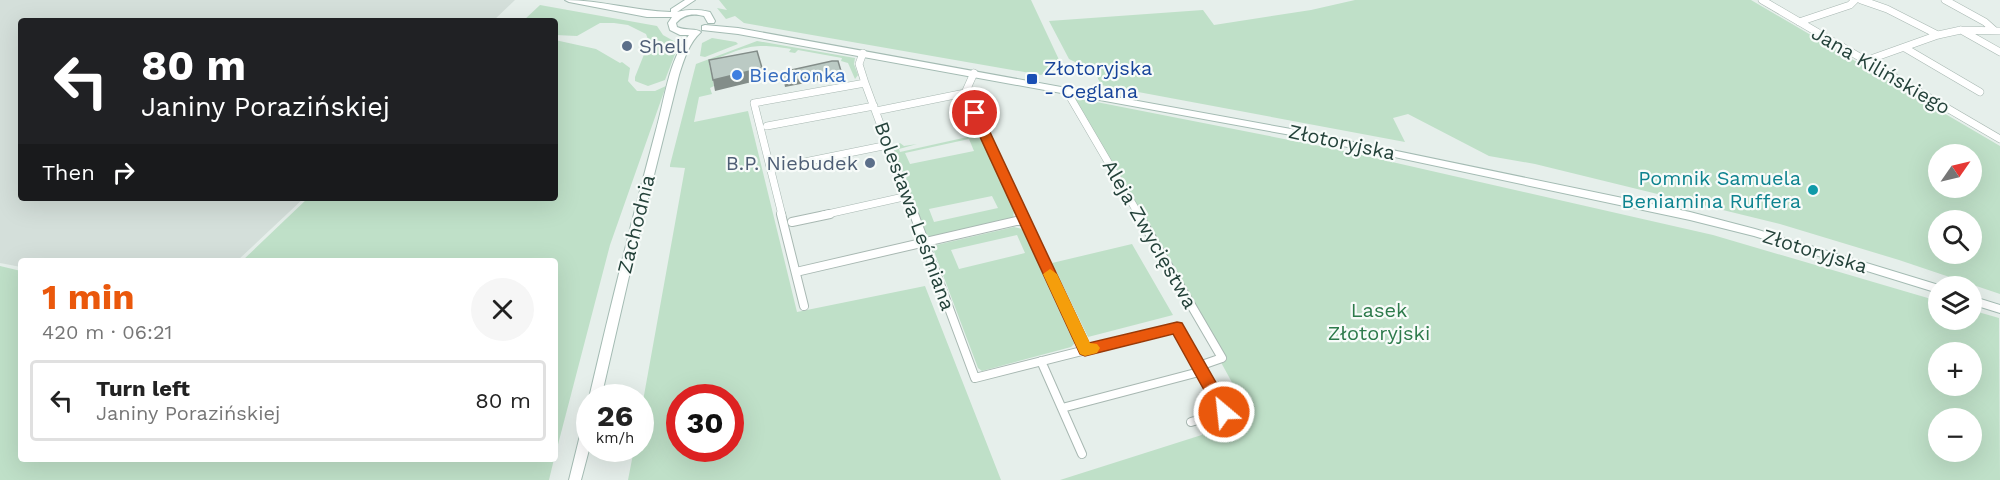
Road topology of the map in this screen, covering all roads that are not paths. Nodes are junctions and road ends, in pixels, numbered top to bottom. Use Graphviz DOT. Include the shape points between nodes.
graph roads {
  1 [pos="569,0"];
  2 [pos="691,0"];
  3 [pos="696,0"];
  4 [pos="700,0"];
  5 [pos="1762,0"];
  6 [pos="1855,0"];
  7 [pos="1862,0"];
  8 [pos="1945,0"];
  9 [pos="689,12"];
  10 [pos="703,12"];
  11 [pos="647,14"];
  12 [pos="658,15"];
  13 [pos="680,15"];
  14 [pos="1799,22"];
  15 [pos="672,23"];
  16 [pos="708,25"];
  17 [pos="1961,30"];
  18 [pos="1997,31"];
  19 [pos="680,32"];
  20 [pos="695,33"];
  21 [pos="1938,35"];
  22 [pos="1905,48"];
  23 [pos="683,51"];
  24 [pos="2000,52"];
  25 [pos="863,53"];
  26 [pos="1865,61"];
  27 [pos="974,74"];
  28 [pos="865,83"];
  29 [pos="1066,90"];
  30 [pos="1980,92"];
  31 [pos="965,93"];
  32 [pos="875,108"];
  33 [pos="767,126"];
  34 [pos="2000,139"];
  35 [pos="888,145"];
  36 [pos="770,170"];
  37 [pos="908,196"];
  38 [pos="1025,219"];
  39 [pos="792,222"];
  40 [pos="925,243"];
  41 [pos="796,272"];
  42 [pos="1928,286"];
  43 [pos="1982,303"];
  44 [pos="804,306"];
  45 [pos="2000,309"];
  46 [pos="1085,350"];
  47 [pos="1041,361"];
  48 [pos="1201,368"];
  49 [pos="598,384"];
  50 [pos="1062,408"];
  51 [pos="1191,422"];
  52 [pos="1082,454"];
  53 [pos="579,462"];
  54 [pos="575,480"];
  1 -- 11 [label="street"];
  2 -- 12 [label="street" via="678,10"];
  3 -- 9 [label="street"];
  4 -- 10 [label="street"];
  5 -- 14 [label="street, Jana Kilińskiego"];
  6 -- 14 [label="street"];
  7 -- 21 [label="street"];
  8 -- 18 [label="street"];
  9 -- 10 [label="street"];
  9 -- 13 [label="street"];
  10 -- 16 [label="street" via="709,16"];
  11 -- 12 [label="street"];
  11 -- 15 [label="street"];
  12 -- 13 [label="street"];
  13 -- 15 [label="street"];
  14 -- 26 [label="street, Jana Kilińskiego"];
  15 -- 19 [label="street"];
  16 -- 20 [label="street"];
  16 -- 25 [label="street, Złotoryjska"];
  17 -- 18 [label="street"];
  17 -- 21 [label="street"];
  17 -- 24 [label="street"];
  19 -- 20 [label="street"];
  19 -- 23 [label="street, Zachodnia"];
  20 -- 23 [label="street, Zachodnia"];
  21 -- 22 [label="street"];
  22 -- 26 [label="street"];
  22 -- 30 [label="street"];
  23 -- 49 [label="street, Zachodnia" via="634,228"];
  25 -- 27 [label="street, Złotoryjska"];
  25 -- 28 [label="street, Bolesława Leśmiana" via="859,64"];
  26 -- 34 [label="street, Jana Kilińskiego"];
  27 -- 29 [label="street, Złotoryjska"];
  27 -- 31 [label="street"];
  28 -- 32 [label="street, Bolesława Leśmiana"];
  28 -- 36 [label="street" via="754,103"];
  29 -- 42 [label="street, Złotoryjska" via="1291,132 1690,216"];
  29 -- 48 [label="street, Aleja Zwycięstwa" via="1222,358"];
  31 -- 32 [label="street"];
  31 -- 38 [label="street"];
  32 -- 33 [label="street"];
  32 -- 35 [label="street, Bolesława Leśmiana"];
  35 -- 36 [label="street"];
  35 -- 37 [label="street, Bolesława Leśmiana"];
  36 -- 41 [label="street"];
  37 -- 39 [label="street"];
  37 -- 40 [label="street, Bolesława Leśmiana"];
  38 -- 40 [label="street"];
  38 -- 46 [label="street"];
  40 -- 41 [label="street"];
  40 -- 47 [label="street, Bolesława Leśmiana" via="975,378"];
  41 -- 44 [label="street"];
  43 -- 45 [label="street"];
  46 -- 47 [label="street"];
  46 -- 48 [label="street" via="1177,327"];
  47 -- 50 [label="street"];
  48 -- 50 [label="street"];
  48 -- 51 [label="street" via="1224,412"];
  50 -- 52 [label="street"];
  53 -- 54 [label="street"];
}
